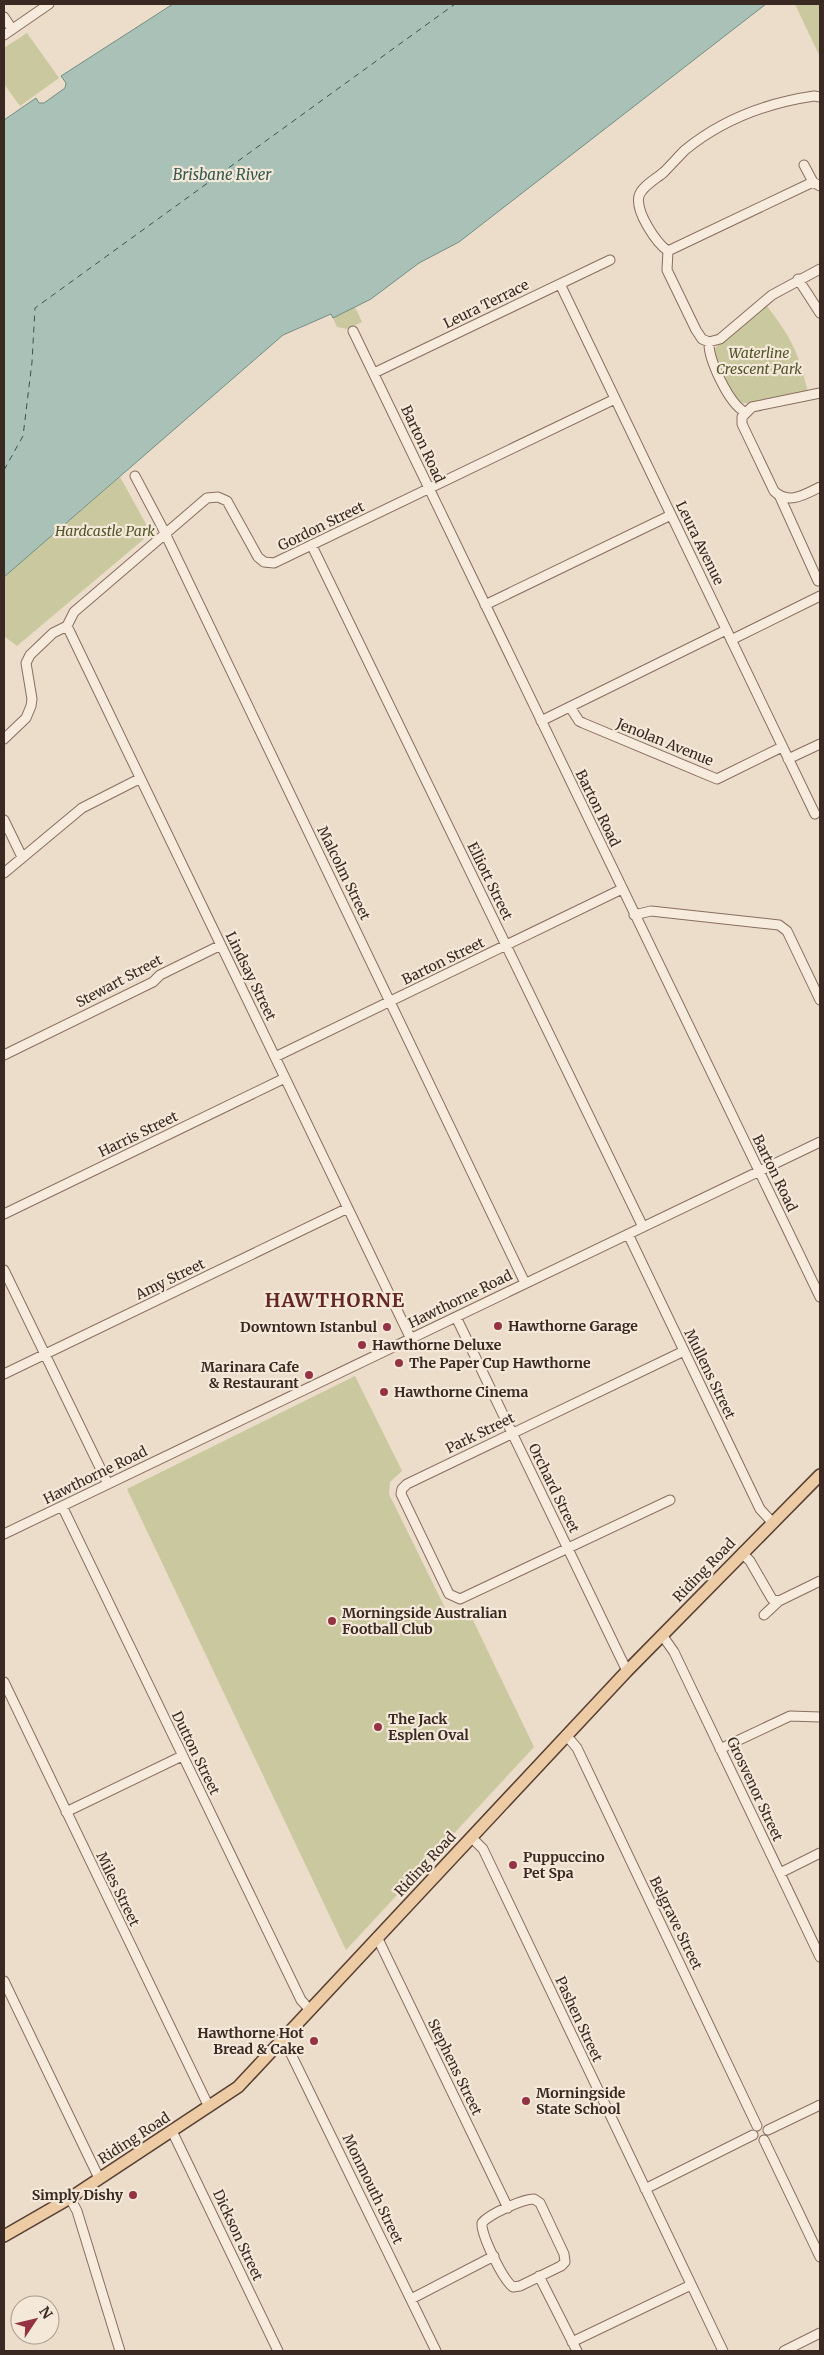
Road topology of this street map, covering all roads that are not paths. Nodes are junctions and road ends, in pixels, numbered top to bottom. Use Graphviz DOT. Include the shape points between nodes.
graph roads {
  1 [pos="49,4"];
  2 [pos="4,17"];
  3 [pos="12,29"];
  4 [pos="4,35"];
  5 [pos="820,97"];
  6 [pos="804,165"];
  7 [pos="816,184"];
  8 [pos="668,252"];
  9 [pos="610,260"];
  10 [pos="820,269"];
  11 [pos="798,279"];
  12 [pos="560,284"];
  13 [pos="820,313"];
  14 [pos="353,331"];
  15 [pos="709,342"];
  16 [pos="374,373"];
  17 [pos="820,393"];
  18 [pos="615,399"];
  19 [pos="745,412"];
  20 [pos="135,476"];
  21 [pos="820,487"];
  22 [pos="429,489"];
  23 [pos="780,497"];
  24 [pos="671,516"];
  25 [pos="165,534"];
  26 [pos="312,546"];
  27 [pos="818,581"];
  28 [pos="820,596"];
  29 [pos="485,605"];
  30 [pos="67,626"];
  31 [pos="726,630"];
  32 [pos="731,640"];
  33 [pos="570,707"];
  34 [pos="541,720"];
  35 [pos="4,739"];
  36 [pos="820,744"];
  37 [pos="782,747"];
  38 [pos="788,759"];
  39 [pos="140,779"];
  40 [pos="814,814"];
  41 [pos="4,820"];
  42 [pos="22,857"];
  43 [pos="4,873"];
  44 [pos="622,889"];
  45 [pos="634,915"];
  46 [pos="221,945"];
  47 [pos="506,946"];
  48 [pos="820,1000"];
  49 [pos="390,1002"];
  50 [pos="4,1055"];
  51 [pos="275,1057"];
  52 [pos="285,1078"];
  53 [pos="820,1142"];
  54 [pos="759,1171"];
  55 [pos="348,1208"];
  56 [pos="4,1214"];
  57 [pos="643,1227"];
  58 [pos="628,1234"];
  59 [pos="4,1270"];
  60 [pos="525,1284"];
  61 [pos="820,1296"];
  62 [pos="456,1317"];
  63 [pos="410,1339"];
  64 [pos="684,1351"];
  65 [pos="45,1354"];
  66 [pos="4,1374"];
  67 [pos="512,1433"];
  68 [pos="820,1475"];
  69 [pos="108,1484"];
  70 [pos="670,1500"];
  71 [pos="62,1506"];
  72 [pos="772,1522"];
  73 [pos="4,1534"];
  74 [pos="568,1549"];
  75 [pos="742,1553"];
  76 [pos="820,1581"];
  77 [pos="779,1601"];
  78 [pos="764,1615"];
  79 [pos="662,1635"];
  80 [pos="627,1671"];
  81 [pos="4,1682"];
  82 [pos="820,1717"];
  83 [pos="566,1735"];
  84 [pos="720,1749"];
  85 [pos="182,1756"];
  86 [pos="66,1812"];
  87 [pos="471,1837"];
  88 [pos="820,1853"];
  89 [pos="780,1873"];
  90 [pos="378,1937"];
  91 [pos="820,1957"];
  92 [pos="4,1981"];
  93 [pos="310,2010"];
  94 [pos="280,2042"];
  95 [pos="820,2105"];
  96 [pos="208,2107"];
  97 [pos="758,2126"];
  98 [pos="768,2130"];
  99 [pos="172,2131"];
  100 [pos="753,2135"];
  101 [pos="764,2140"];
  102 [pos="100,2178"];
  103 [pos="645,2190"];
  104 [pos="70,2198"];
  105 [pos="508,2208"];
  106 [pos="4,2229"];
  107 [pos="16,2229"];
  108 [pos="4,2236"];
  109 [pos="494,2256"];
  110 [pos="820,2257"];
  111 [pos="540,2276"];
  112 [pos="691,2285"];
  113 [pos="411,2299"];
  114 [pos="820,2333"];
  115 [pos="572,2342"];
  116 [pos="120,2351"];
  117 [pos="278,2351"];
  118 [pos="436,2351"];
  119 [pos="576,2351"];
  120 [pos="724,2351"];
  121 [pos="784,2351"];
  1 -- 3 [label="street"];
  2 -- 3 [label="street"];
  3 -- 4 [label="street"];
  5 -- 8 [label="street" via="789,100 738,116 710,131 647,186 638,201 641,211 655,239"];
  6 -- 7 [label="street"];
  7 -- 8 [label="street"];
  8 -- 15 [label="street" via="667,270 696,330 702,339"];
  9 -- 12 [label="street, Leura Terrace"];
  10 -- 11 [label="street"];
  11 -- 13 [label="street"];
  11 -- 15 [label="street" via="772,295 720,339"];
  12 -- 16 [label="street, Leura Terrace"];
  12 -- 18 [label="street, Leura Avenue"];
  14 -- 16 [label="street, Barton Road"];
  15 -- 19 [label="street" via="710,356 733,403"];
  16 -- 22 [label="street, Barton Road"];
  17 -- 19 [label="street" via="752,407"];
  18 -- 22 [label="street, Gordon Street"];
  18 -- 24 [label="street, Leura Avenue"];
  19 -- 23 [label="street" via="742,424 774,491"];
  20 -- 25 [label="street, Malcolm Street"];
  21 -- 23 [label="street" via="802,496"];
  22 -- 26 [label="street, Gordon Street"];
  22 -- 29 [label="street, Barton Road"];
  23 -- 27 [label="street"];
  24 -- 29 [label="street"];
  24 -- 31 [label="street, Leura Avenue"];
  25 -- 26 [label="street, Gordon Street" via="207,498 218,497 230,504 255,552 264,562 279,562"];
  25 -- 30 [label="street, Gordon Street" via="74,612"];
  25 -- 49 [label="street, Malcolm Street"];
  26 -- 47 [label="street, Elliott Street"];
  28 -- 32 [label="street"];
  29 -- 34 [label="street, Barton Road"];
  30 -- 35 [label="street, Gordon Street" via="53,633 30,655 26,663 31,706 26,718"];
  30 -- 39 [label="street, Lindsay Street"];
  31 -- 32 [label="street, Leura Avenue"];
  31 -- 33 [label="street"];
  32 -- 37 [label="street, Leura Avenue"];
  33 -- 34 [label="street"];
  33 -- 37 [label="street, Jenolan Avenue" via="583,723 717,778"];
  34 -- 44 [label="street, Barton Road"];
  36 -- 38 [label="street"];
  37 -- 38 [label="street, Leura Avenue"];
  38 -- 40 [label="street, Leura Avenue"];
  39 -- 42 [label="street" via="82,808"];
  39 -- 46 [label="street, Lindsay Street"];
  41 -- 42 [label="street"];
  42 -- 43 [label="street"];
  44 -- 45 [label="street, Barton Road"];
  44 -- 47 [label="street, Barton Street"];
  45 -- 48 [label="street" via="651,910 779,925 787,931"];
  45 -- 54 [label="street, Barton Road"];
  46 -- 50 [label="street, Stewart Street"];
  46 -- 51 [label="street, Lindsay Street"];
  47 -- 49 [label="street, Barton Street"];
  47 -- 57 [label="street, Elliott Street"];
  49 -- 51 [label="street, Barton Street"];
  49 -- 60 [label="street, Malcolm Street"];
  51 -- 52 [label="street, Lindsay Street"];
  52 -- 55 [label="street, Lindsay Street"];
  52 -- 56 [label="street, Harris Street"];
  53 -- 54 [label="street, Hawthorne Road"];
  54 -- 57 [label="street, Hawthorne Road"];
  54 -- 61 [label="street, Barton Road"];
  55 -- 63 [label="street, Lindsay Street"];
  55 -- 65 [label="street, Amy Street"];
  57 -- 58 [label="street, Hawthorne Road"];
  58 -- 60 [label="street, Hawthorne Road"];
  58 -- 64 [label="street, Mullens Street"];
  59 -- 65 [label="street"];
  60 -- 62 [label="street, Hawthorne Road"];
  62 -- 63 [label="street, Hawthorne Road"];
  62 -- 67 [label="street, Orchard Street"];
  63 -- 69 [label="street, Hawthorne Road"];
  64 -- 67 [label="street, Park Street"];
  64 -- 72 [label="street, Mullens Street" via="760,1509"];
  65 -- 66 [label="street, Amy Street"];
  65 -- 69 [label="street"];
  67 -- 74 [label="street, Orchard Street"];
  67 -- 74 [label="street, Park Street" via="402,1489 448,1594 466,1598"];
  68 -- 72 [label="main road, Riding Road"];
  69 -- 71 [label="street, Hawthorne Road"];
  70 -- 74 [label="street"];
  71 -- 73 [label="street, Hawthorne Road"];
  71 -- 85 [label="street, Dutton Street"];
  72 -- 75 [label="main road, Riding Road"];
  74 -- 80 [label="street, Orchard Street"];
  75 -- 77 [label="street" via="750,1561 767,1595"];
  75 -- 79 [label="main road, Riding Road"];
  76 -- 77 [label="street"];
  77 -- 78 [label="street"];
  79 -- 80 [label="main road, Riding Road"];
  79 -- 84 [label="street, Grosvenor Street" via="674,1652"];
  80 -- 83 [label="main road, Riding Road"];
  81 -- 86 [label="street, Miles Street"];
  82 -- 84 [label="street" via="790,1716"];
  83 -- 87 [label="main road, Riding Road"];
  83 -- 97 [label="street, Belgrave Street" via="577,1748"];
  84 -- 89 [label="street, Grosvenor Street"];
  85 -- 86 [label="street"];
  85 -- 93 [label="street, Dutton Street" via="301,2000"];
  86 -- 96 [label="street, Miles Street"];
  87 -- 90 [label="main road, Riding Road"];
  87 -- 103 [label="street, Pashen Street" via="483,1849"];
  88 -- 89 [label="street"];
  89 -- 91 [label="street, Grosvenor Street"];
  90 -- 93 [label="main road, Riding Road"];
  90 -- 105 [label="street, Stephens Street"];
  92 -- 102 [label="street"];
  93 -- 94 [label="main road, Riding Road"];
  94 -- 96 [label="main road, Riding Road" via="238,2087"];
  94 -- 113 [label="street, Monmouth Street" via="291,2054"];
  95 -- 98 [label="street"];
  96 -- 99 [label="main road, Riding Road"];
  97 -- 98 [label="street"];
  97 -- 100 [label="street"];
  98 -- 101 [label="street" via="768,2137"];
  99 -- 102 [label="main road, Riding Road"];
  99 -- 117 [label="street, Dickson Street"];
  100 -- 101 [label="street"];
  100 -- 103 [label="street"];
  101 -- 110 [label="street"];
  102 -- 104 [label="main road, Riding Road"];
  103 -- 112 [label="street, Pashen Street"];
  104 -- 107 [label="main road, Riding Road"];
  104 -- 116 [label="street" via="77,2211"];
  105 -- 109 [label="street" via="482,2223"];
  105 -- 111 [label="street" via="531,2199 538,2201 564,2254 564,2265"];
  106 -- 107 [label="main road, Riding Road"];
  107 -- 108 [label="main road, Riding Road"];
  109 -- 111 [label="street" via="513,2287"];
  109 -- 113 [label="street"];
  111 -- 115 [label="street"];
  112 -- 115 [label="street"];
  112 -- 120 [label="street, Pashen Street"];
  113 -- 118 [label="street, Monmouth Street"];
  114 -- 121 [label="street"];
  115 -- 119 [label="street"];
}
